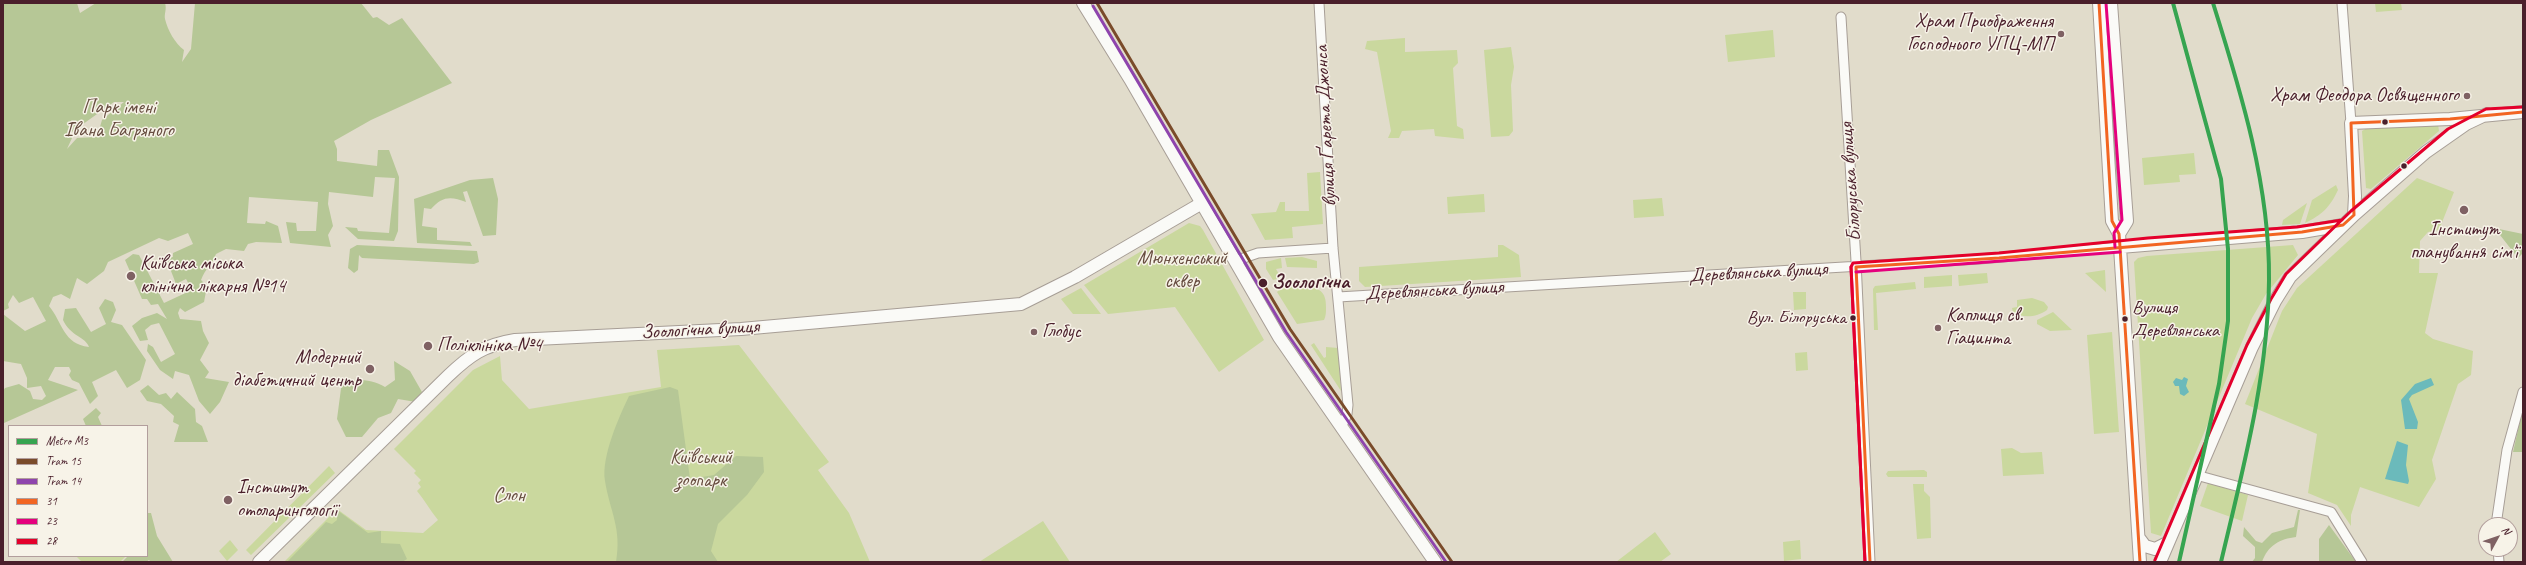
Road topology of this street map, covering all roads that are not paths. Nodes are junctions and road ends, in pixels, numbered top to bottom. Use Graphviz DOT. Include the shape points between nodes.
graph roads {
  1 [pos="1083,3"];
  2 [pos="1319,3"];
  3 [pos="2099,3"];
  4 [pos="2111,3"];
  5 [pos="2342,3"];
  6 [pos="1841,17"];
  7 [pos="2523,112"];
  8 [pos="2487,114"];
  9 [pos="2351,123"];
  10 [pos="1202,203"];
  11 [pos="2354,215"];
  12 [pos="2343,225"];
  13 [pos="2119,234"];
  14 [pos="2120,247"];
  15 [pos="1332,248"];
  16 [pos="1235,261"];
  17 [pos="1856,267"];
  18 [pos="1338,297"];
  19 [pos="2523,392"];
  20 [pos="1341,428"];
  21 [pos="2196,475"];
  22 [pos="2497,517"];
  23 [pos="2139,538"];
  24 [pos="2167,543"];
  25 [pos="259,562"];
  26 [pos="1435,562"];
  27 [pos="1870,562"];
  28 [pos="2140,562"];
  29 [pos="2160,562"];
  30 [pos="2362,562"];
  1 -- 10 [label="street"];
  2 -- 15 [label="street, вулиця Ґарета Джонса"];
  3 -- 13 [label="street" via="2112,221"];
  4 -- 13 [label="street" via="2127,221"];
  5 -- 9 [label="street"];
  6 -- 17 [label="street, Білоруська вулиця"];
  7 -- 8 [label="street"];
  8 -- 9 [label="street" via="2450,119"];
  8 -- 11 [label="street" via="2451,133"];
  9 -- 11 [label="street"];
  10 -- 16 [label="street"];
  10 -- 25 [label="street, Зоологічна вулиця" via="1075,277 1021,304 741,329 515,340 484,347 448,376"];
  11 -- 12 [label="street"];
  12 -- 14 [label="street, Деревлянська вулиця" via="2298,232"];
  12 -- 21 [label="street" via="2290,277 2274,301"];
  13 -- 14 [label="street"];
  14 -- 17 [label="street, Деревлянська вулиця"];
  14 -- 23 [label="street"];
  15 -- 16 [label="street" via="1264,253"];
  15 -- 18 [label="street, вулиця Ґарета Джонса"];
  16 -- 20 [label="street" via="1279,337"];
  17 -- 18 [label="street, Деревлянська вулиця"];
  17 -- 27 [label="street, Білоруська вулиця"];
  18 -- 20 [label="street, вулиця Ґарета Джонса" via="1348,405"];
  19 -- 22 [label="street" via="2507,450"];
  20 -- 26 [label="street"];
  21 -- 24 [label="street"];
  21 -- 30 [label="street" via="2331,512"];
  23 -- 24 [label="street" via="2145,546 2155,549"];
  23 -- 28 [label="street"];
  24 -- 29 [label="street"];
}
